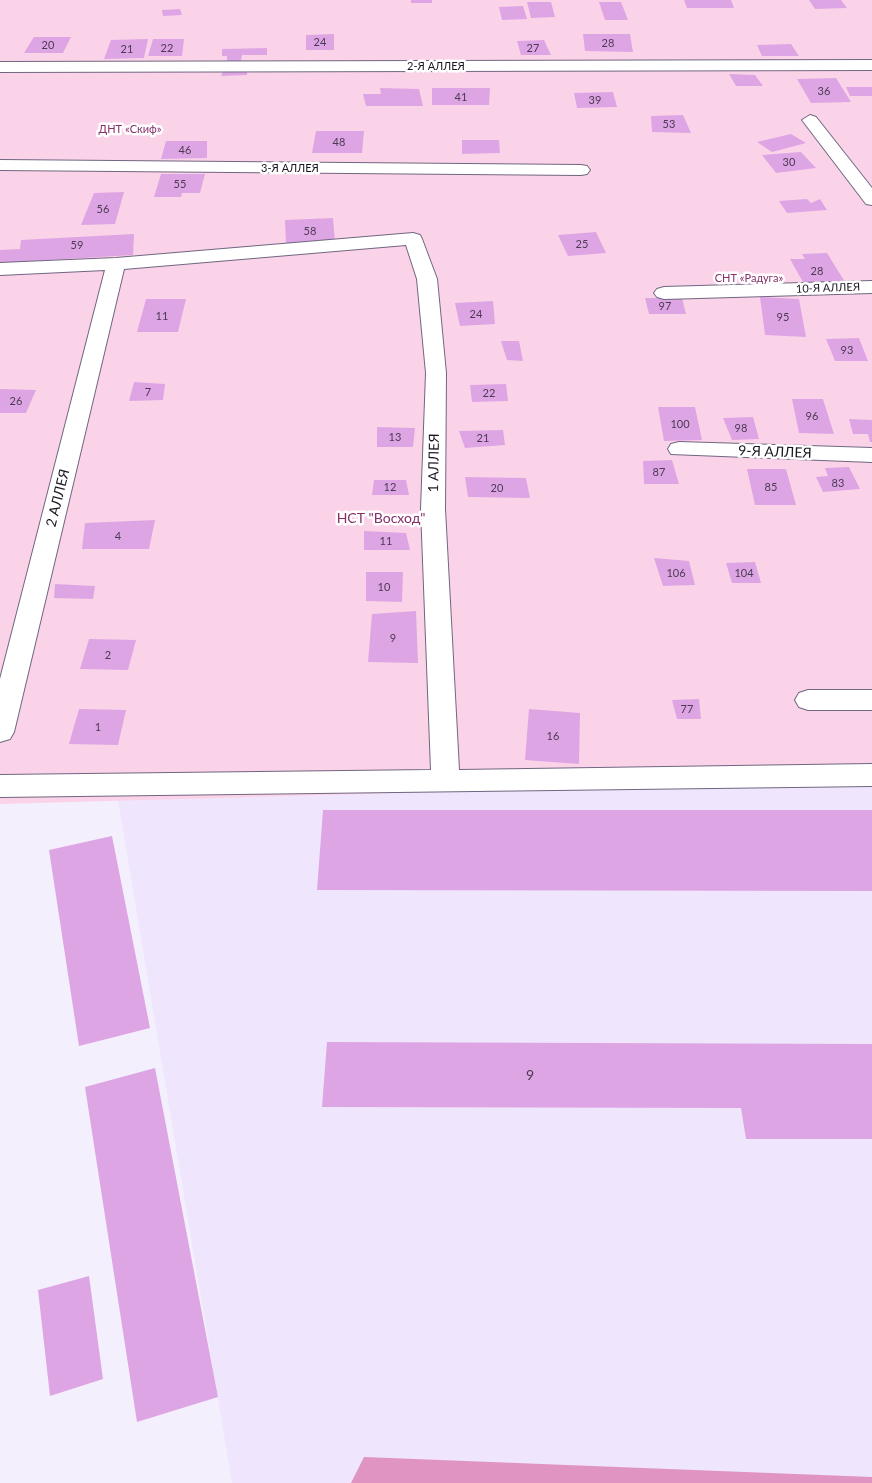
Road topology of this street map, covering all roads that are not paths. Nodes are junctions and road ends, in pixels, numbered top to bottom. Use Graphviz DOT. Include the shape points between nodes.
graph roads {
  1 [pos="872,65"];
  2 [pos="0,67"];
  3 [pos="810,120"];
  4 [pos="0,165"];
  5 [pos="581,170"];
  6 [pos="872,200"];
  7 [pos="116,264"];
  8 [pos="0,269"];
  9 [pos="872,287"];
  10 [pos="664,293"];
  11 [pos="679,449"];
  12 [pos="872,455"];
  13 [pos="808,700"];
  14 [pos="872,700"];
  15 [pos="0,732"];
  16 [pos="872,774"];
  17 [pos="446,780"];
  18 [pos="0,786"];
  1 -- 2 [label="street, 2-Я АЛЛЕЯ"];
  3 -- 6 [label="street"];
  4 -- 5 [label="street, 3-Я АЛЛЕЯ"];
  7 -- 8 [label="street"];
  7 -- 15 [label="street, 2 АЛЛЕЯ"];
  7 -- 17 [label="street, 1 АЛЛЕЯ" via="412,239 427,280 436,373 433,509"];
  9 -- 10 [label="street, 10-Я АЛЛЕЯ"];
  11 -- 12 [label="street, 9-Я АЛЛЕЯ"];
  13 -- 14 [label="street"];
  16 -- 17 [label="street"];
  17 -- 18 [label="street"];
}
